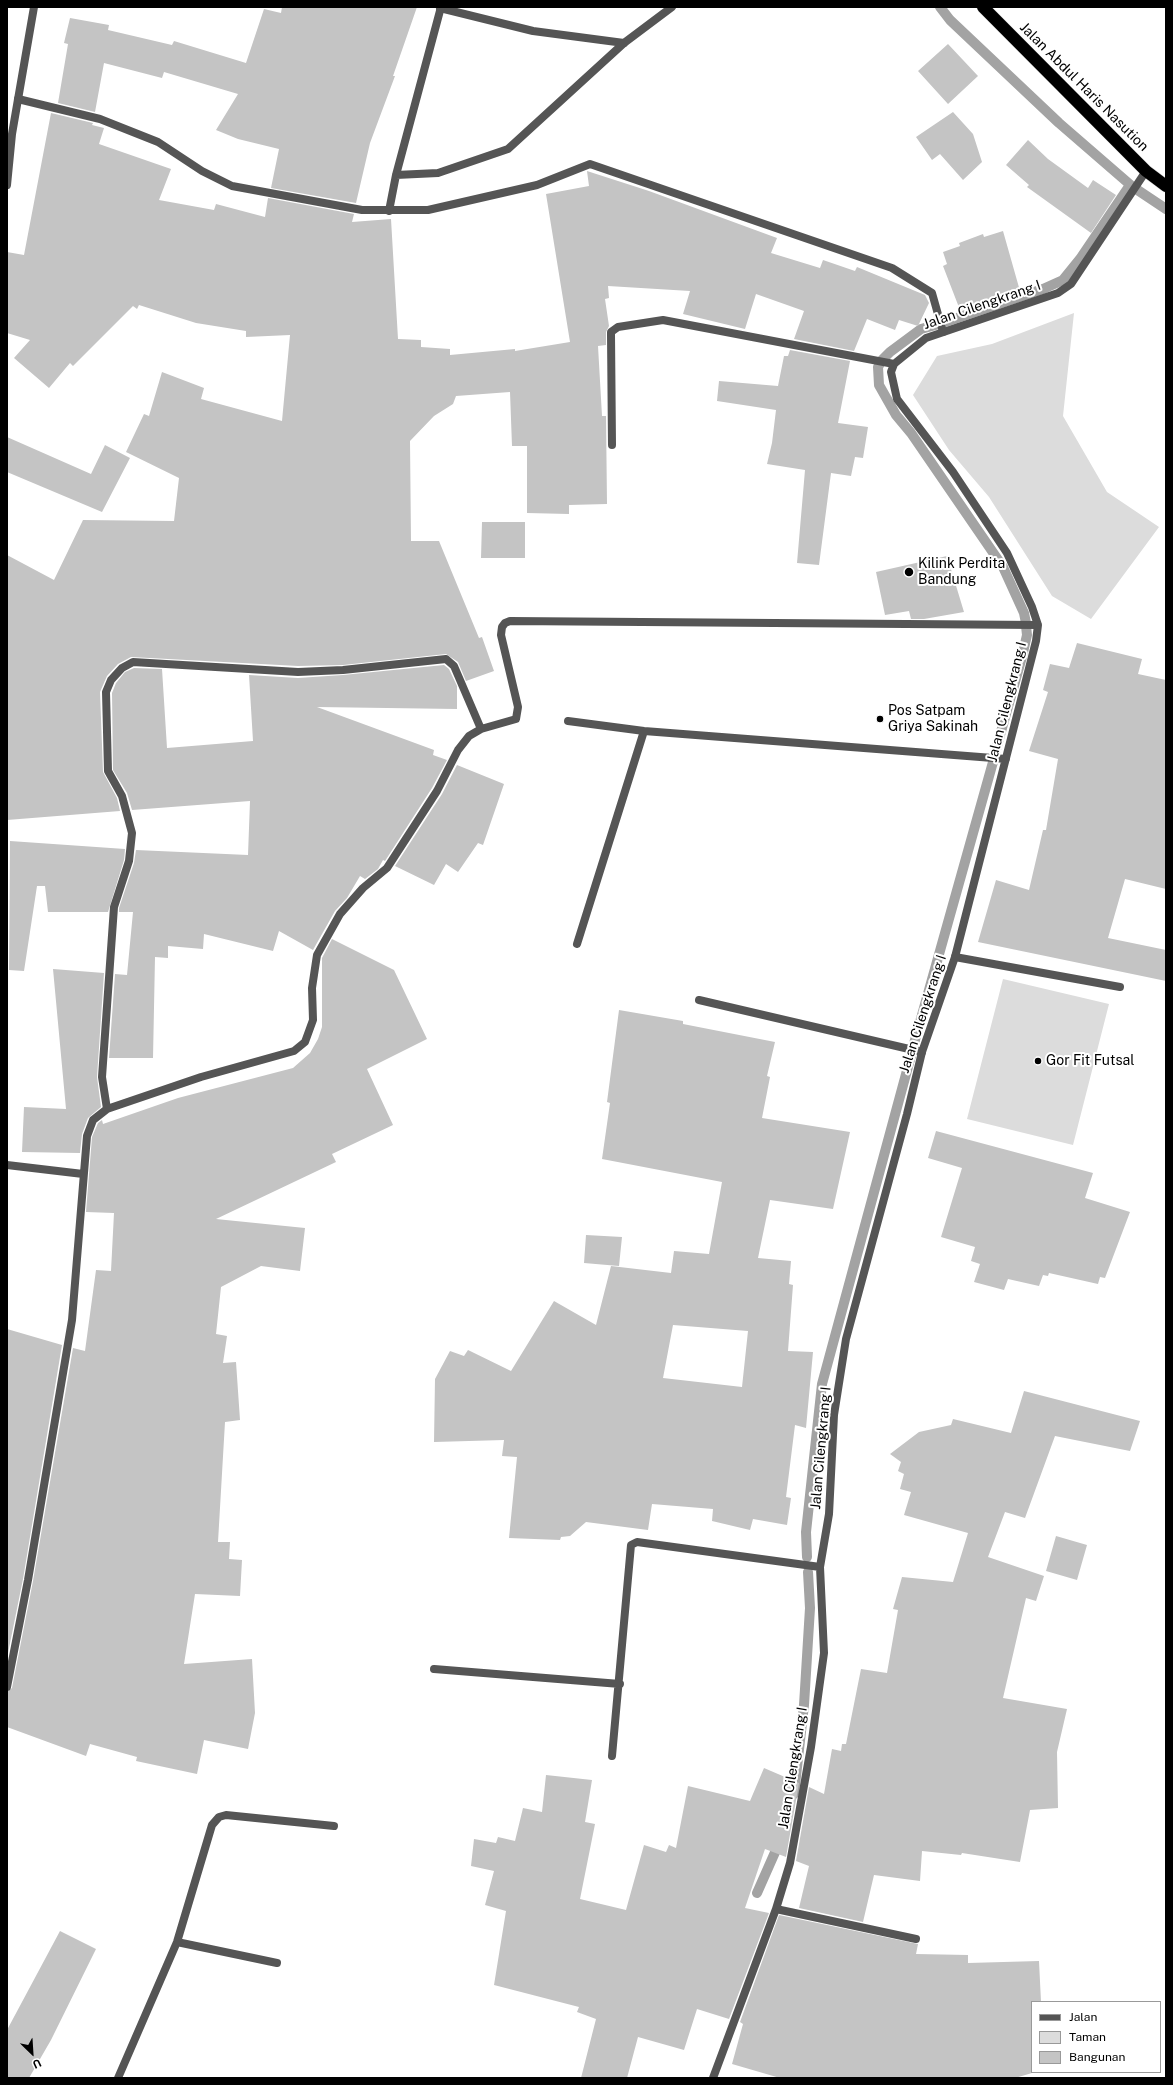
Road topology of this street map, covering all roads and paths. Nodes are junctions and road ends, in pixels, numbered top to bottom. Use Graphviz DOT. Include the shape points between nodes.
graph roads {
  1 [pos="34,7"];
  2 [pos="672,7"];
  3 [pos="983,7"];
  4 [pos="440,8"];
  5 [pos="624,43"];
  6 [pos="18,99"];
  7 [pos="1146,171"];
  8 [pos="396,175"];
  9 [pos="7,185"];
  10 [pos="1166,186"];
  11 [pos="389,211"];
  12 [pos="943,332"];
  13 [pos="894,364"];
  14 [pos="612,445"];
  15 [pos="1038,625"];
  16 [pos="568,721"];
  17 [pos="481,729"];
  18 [pos="644,731"];
  19 [pos="1006,758"];
  20 [pos="577,944"];
  21 [pos="955,957"];
  22 [pos="1120,987"];
  23 [pos="698,1000"];
  24 [pos="922,1052"];
  25 [pos="107,1109"];
  26 [pos="7,1165"];
  27 [pos="83,1174"];
  28 [pos="820,1567"];
  29 [pos="434,1669"];
  30 [pos="620,1684"];
  31 [pos="7,1687"];
  32 [pos="612,1756"];
  33 [pos="334,1826"];
  34 [pos="776,1909"];
  35 [pos="916,1939"];
  36 [pos="177,1942"];
  37 [pos="277,1963"];
  38 [pos="118,2078"];
  39 [pos="713,2078"];
  1 -- 6 [label="street"];
  2 -- 5 [label="street"];
  3 -- 7 [label="highway, Jalan Abdul Haris Nasution"];
  4 -- 5 [label="street" via="532,31"];
  4 -- 8 [label="street"];
  5 -- 8 [label="street" via="508,149 438,173"];
  6 -- 9 [label="street"];
  6 -- 11 [label="street" via="100,119 150,139 232,186 362,210"];
  7 -- 10 [label="highway, Jalan Abdul Haris Nasution"];
  7 -- 12 [label="street, Jalan Cilengkrang I" via="1071,284 1058,293"];
  8 -- 11 [label="street"];
  11 -- 12 [label="street" via="428,210 537,185 590,164 892,268 932,293"];
  12 -- 13 [label="street, Jalan Cilengkrang I" via="920,341"];
  13 -- 14 [label="street" via="663,320 618,327 611,332"];
  13 -- 15 [label="street, Jalan Cilengkrang I" via="891,372 897,399 953,472 1007,553"];
  15 -- 17 [label="street" via="510,621 502,627 502,635 518,707 516,719"];
  15 -- 19 [label="street, Jalan Cilengkrang I"];
  16 -- 18 [label="street"];
  17 -- 25 [label="street" via="469,736 458,750 436,791 387,868 363,888 340,914 317,954 312,988 313,1020 305,1042 294,1051 201,1077"];
  17 -- 25 [label="street" via="454,666 446,659 298,672 147,662 134,662 122,668 106,692 108,771 122,796 132,833 129,861 114,907 102,1077"];
  18 -- 19 [label="street"];
  18 -- 20 [label="street"];
  19 -- 21 [label="street, Jalan Cilengkrang I"];
  21 -- 22 [label="street"];
  21 -- 24 [label="street, Jalan Cilengkrang I"];
  23 -- 24 [label="street"];
  24 -- 28 [label="street, Jalan Cilengkrang I" via="846,1339 834,1415 829,1514"];
  25 -- 27 [label="street" via="93,1120"];
  26 -- 27 [label="street"];
  27 -- 31 [label="street" via="72,1320 28,1580"];
  28 -- 30 [label="street" via="634,1543 631,1545"];
  28 -- 34 [label="street, Jalan Cilengkrang I" via="824,1653 811,1748 790,1863"];
  29 -- 30 [label="street"];
  30 -- 32 [label="street"];
  33 -- 36 [label="street" via="226,1815 219,1817 212,1825"];
  34 -- 35 [label="street"];
  34 -- 39 [label="street, Jalan Cilengkrang I"];
  36 -- 37 [label="street"];
  36 -- 38 [label="street"];
}
